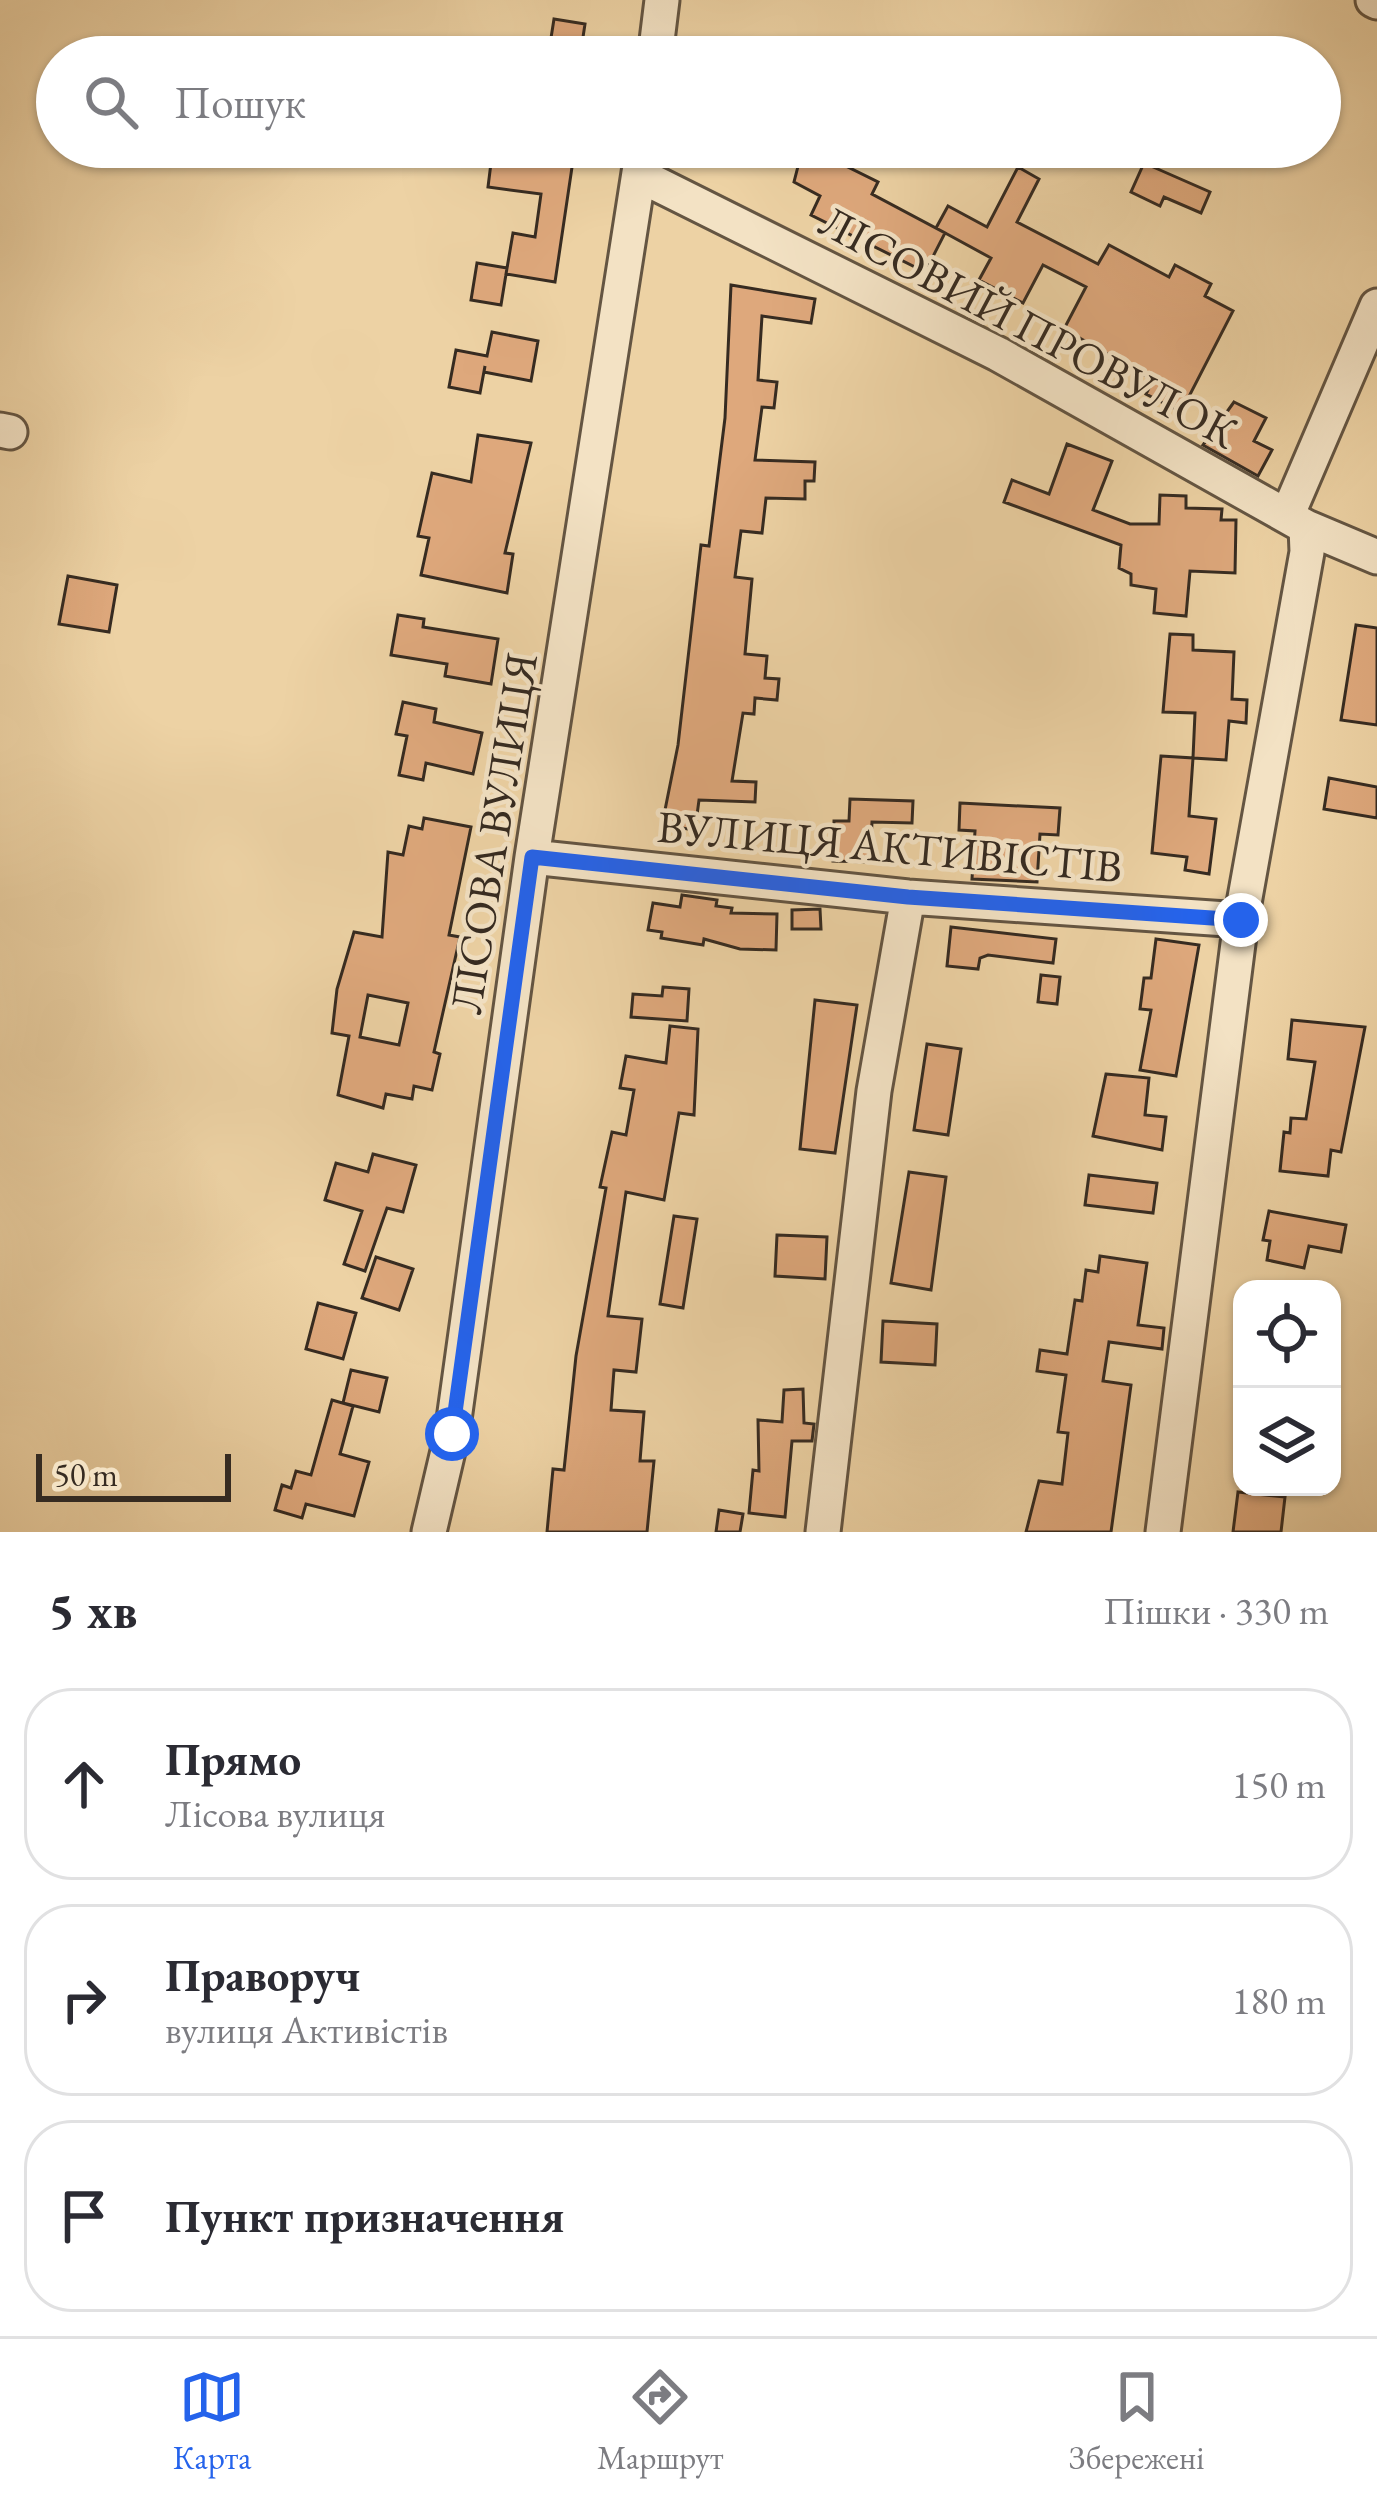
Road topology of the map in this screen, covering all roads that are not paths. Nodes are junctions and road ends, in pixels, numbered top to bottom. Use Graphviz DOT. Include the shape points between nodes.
graph roads {
  1 [pos="662,0"];
  2 [pos="658,36"];
  3 [pos="640,168"];
  4 [pos="654,168"];
  5 [pos="1377,306"];
  6 [pos="1296,521"];
  7 [pos="1377,556"];
  8 [pos="532,857"];
  9 [pos="908,897"];
  10 [pos="1241,920"];
  11 [pos="429,1532"];
  12 [pos="823,1532"];
  13 [pos="1163,1532"];
  1 -- 2 [label="street"];
  3 -- 8 [label="street, ЛІСОВА ВУЛИЦЯ"];
  4 -- 6 [label="street, ЛІСОВИЙ ПРОВУЛОК"];
  5 -- 6 [label="street"];
  6 -- 7 [label="street, ЛІСОВИЙ ПРОВУЛОК"];
  6 -- 10 [label="street" via="1307,552"];
  8 -- 9 [label="street, ВУЛИЦЯ АКТИВІСТІВ"];
  8 -- 11 [label="street, ЛІСОВА ВУЛИЦЯ" via="452,1434"];
  9 -- 10 [label="street, ВУЛИЦЯ АКТИВІСТІВ"];
  9 -- 12 [label="street" via="874,1091"];
  10 -- 13 [label="street"];
}
